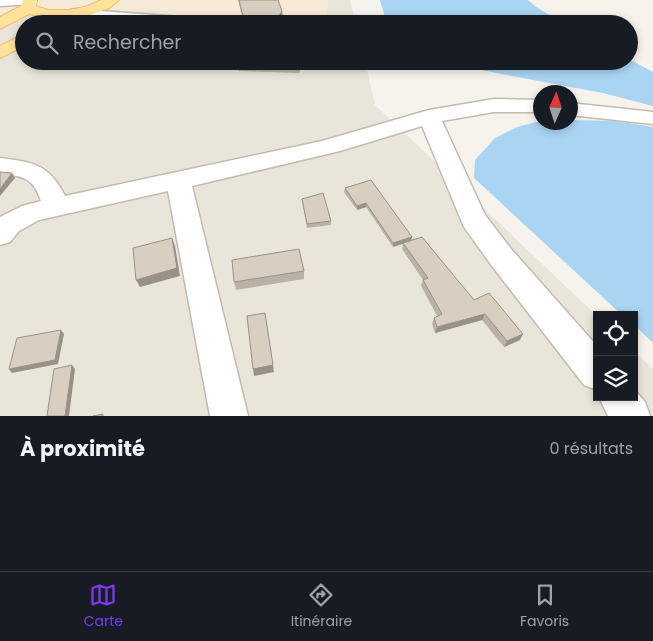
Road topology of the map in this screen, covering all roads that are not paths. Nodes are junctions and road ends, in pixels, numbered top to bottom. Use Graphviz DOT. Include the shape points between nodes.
graph roads {
  1 [pos="112,0"];
  2 [pos="0,2"];
  3 [pos="0,6"];
  4 [pos="28,7"];
  5 [pos="71,14"];
  6 [pos="15,15"];
  7 [pos="16,15"];
  8 [pos="85,15"];
  9 [pos="0,25"];
  10 [pos="15,44"];
  11 [pos="0,53"];
  12 [pos="533,106"];
  13 [pos="578,110"];
  14 [pos="429,116"];
  15 [pos="653,118"];
  16 [pos="0,166"];
  17 [pos="178,180"];
  18 [pos="56,207"];
  19 [pos="0,234"];
  20 [pos="593,368"];
  21 [pos="620,401"];
  22 [pos="229,416"];
  23 [pos="631,416"];
  1 -- 5 [label="main road" via="100,7"];
  2 -- 4 [label="street"];
  3 -- 4 [label="street"];
  4 -- 5 [label="main road" via="35,12"];
  4 -- 7 [label="main road"];
  5 -- 8 [label="street"];
  6 -- 9 [label="main road"];
  10 -- 11 [label="main road"];
  12 -- 14 [label="street" via="496,105"];
  13 -- 15 [label="street"];
  14 -- 17 [label="street" via="357,139"];
  14 -- 20 [label="street" via="474,220"];
  16 -- 18 [label="street" via="21,169 43,178"];
  17 -- 18 [label="street"];
  17 -- 22 [label="street"];
  18 -- 19 [label="street" via="18,218"];
  21 -- 23 [label="street"];
}
